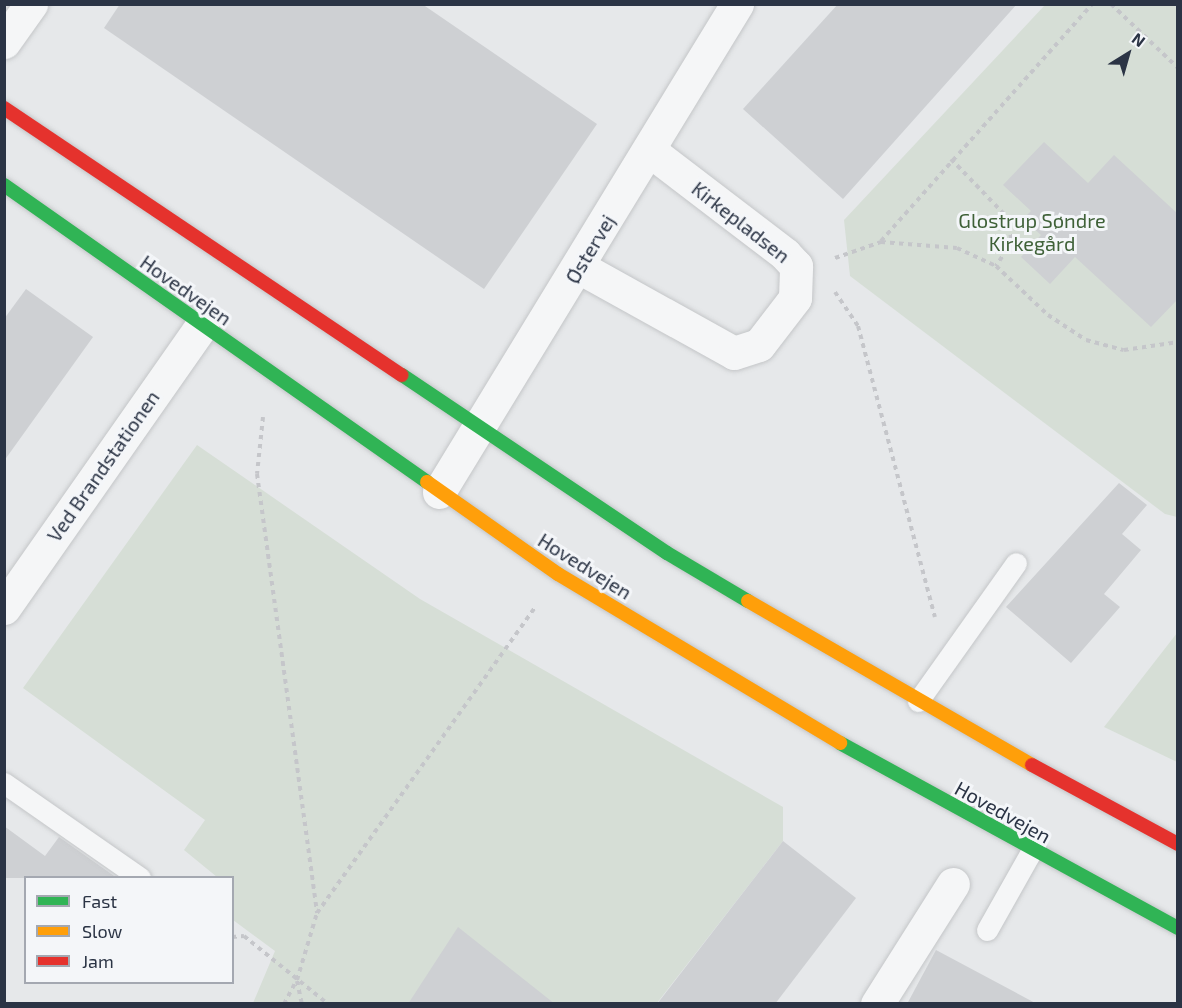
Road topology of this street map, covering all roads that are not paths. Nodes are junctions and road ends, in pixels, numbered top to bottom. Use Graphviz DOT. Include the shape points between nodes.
graph roads {
  1 [pos="31,4"];
  2 [pos="737,4"];
  3 [pos="4,42"];
  4 [pos="4,108"];
  5 [pos="649,150"];
  6 [pos="4,185"];
  7 [pos="579,267"];
  8 [pos="202,324"];
  9 [pos="479,432"];
  10 [pos="439,492"];
  11 [pos="1016,563"];
  12 [pos="4,608"];
  13 [pos="918,701"];
  14 [pos="4,783"];
  15 [pos="1178,844"];
  16 [pos="1032,850"];
  17 [pos="137,876"];
  18 [pos="953,884"];
  19 [pos="1178,928"];
  20 [pos="987,930"];
  21 [pos="877,1004"];
  1 -- 3 [label="street"];
  2 -- 5 [label="street, Østervej"];
  4 -- 9 [label="main road"];
  5 -- 7 [label="street, Østervej"];
  5 -- 7 [label="street, Kirkepladsen" via="785,254 800,282 795,298 759,345 734,353"];
  6 -- 8 [label="main road, Hovedvejen"];
  7 -- 9 [label="street, Østervej"];
  8 -- 10 [label="main road, Hovedvejen"];
  8 -- 12 [label="street, Ved Brandstationen"];
  9 -- 10 [label="street, Østervej"];
  9 -- 13 [label="main road" via="667,553"];
  10 -- 16 [label="main road, Hovedvejen" via="558,574"];
  11 -- 13 [label="lane"];
  13 -- 15 [label="main road"];
  14 -- 17 [label="lane"];
  16 -- 19 [label="main road, Hovedvejen"];
  16 -- 20 [label="lane"];
  18 -- 21 [label="street"];
}
